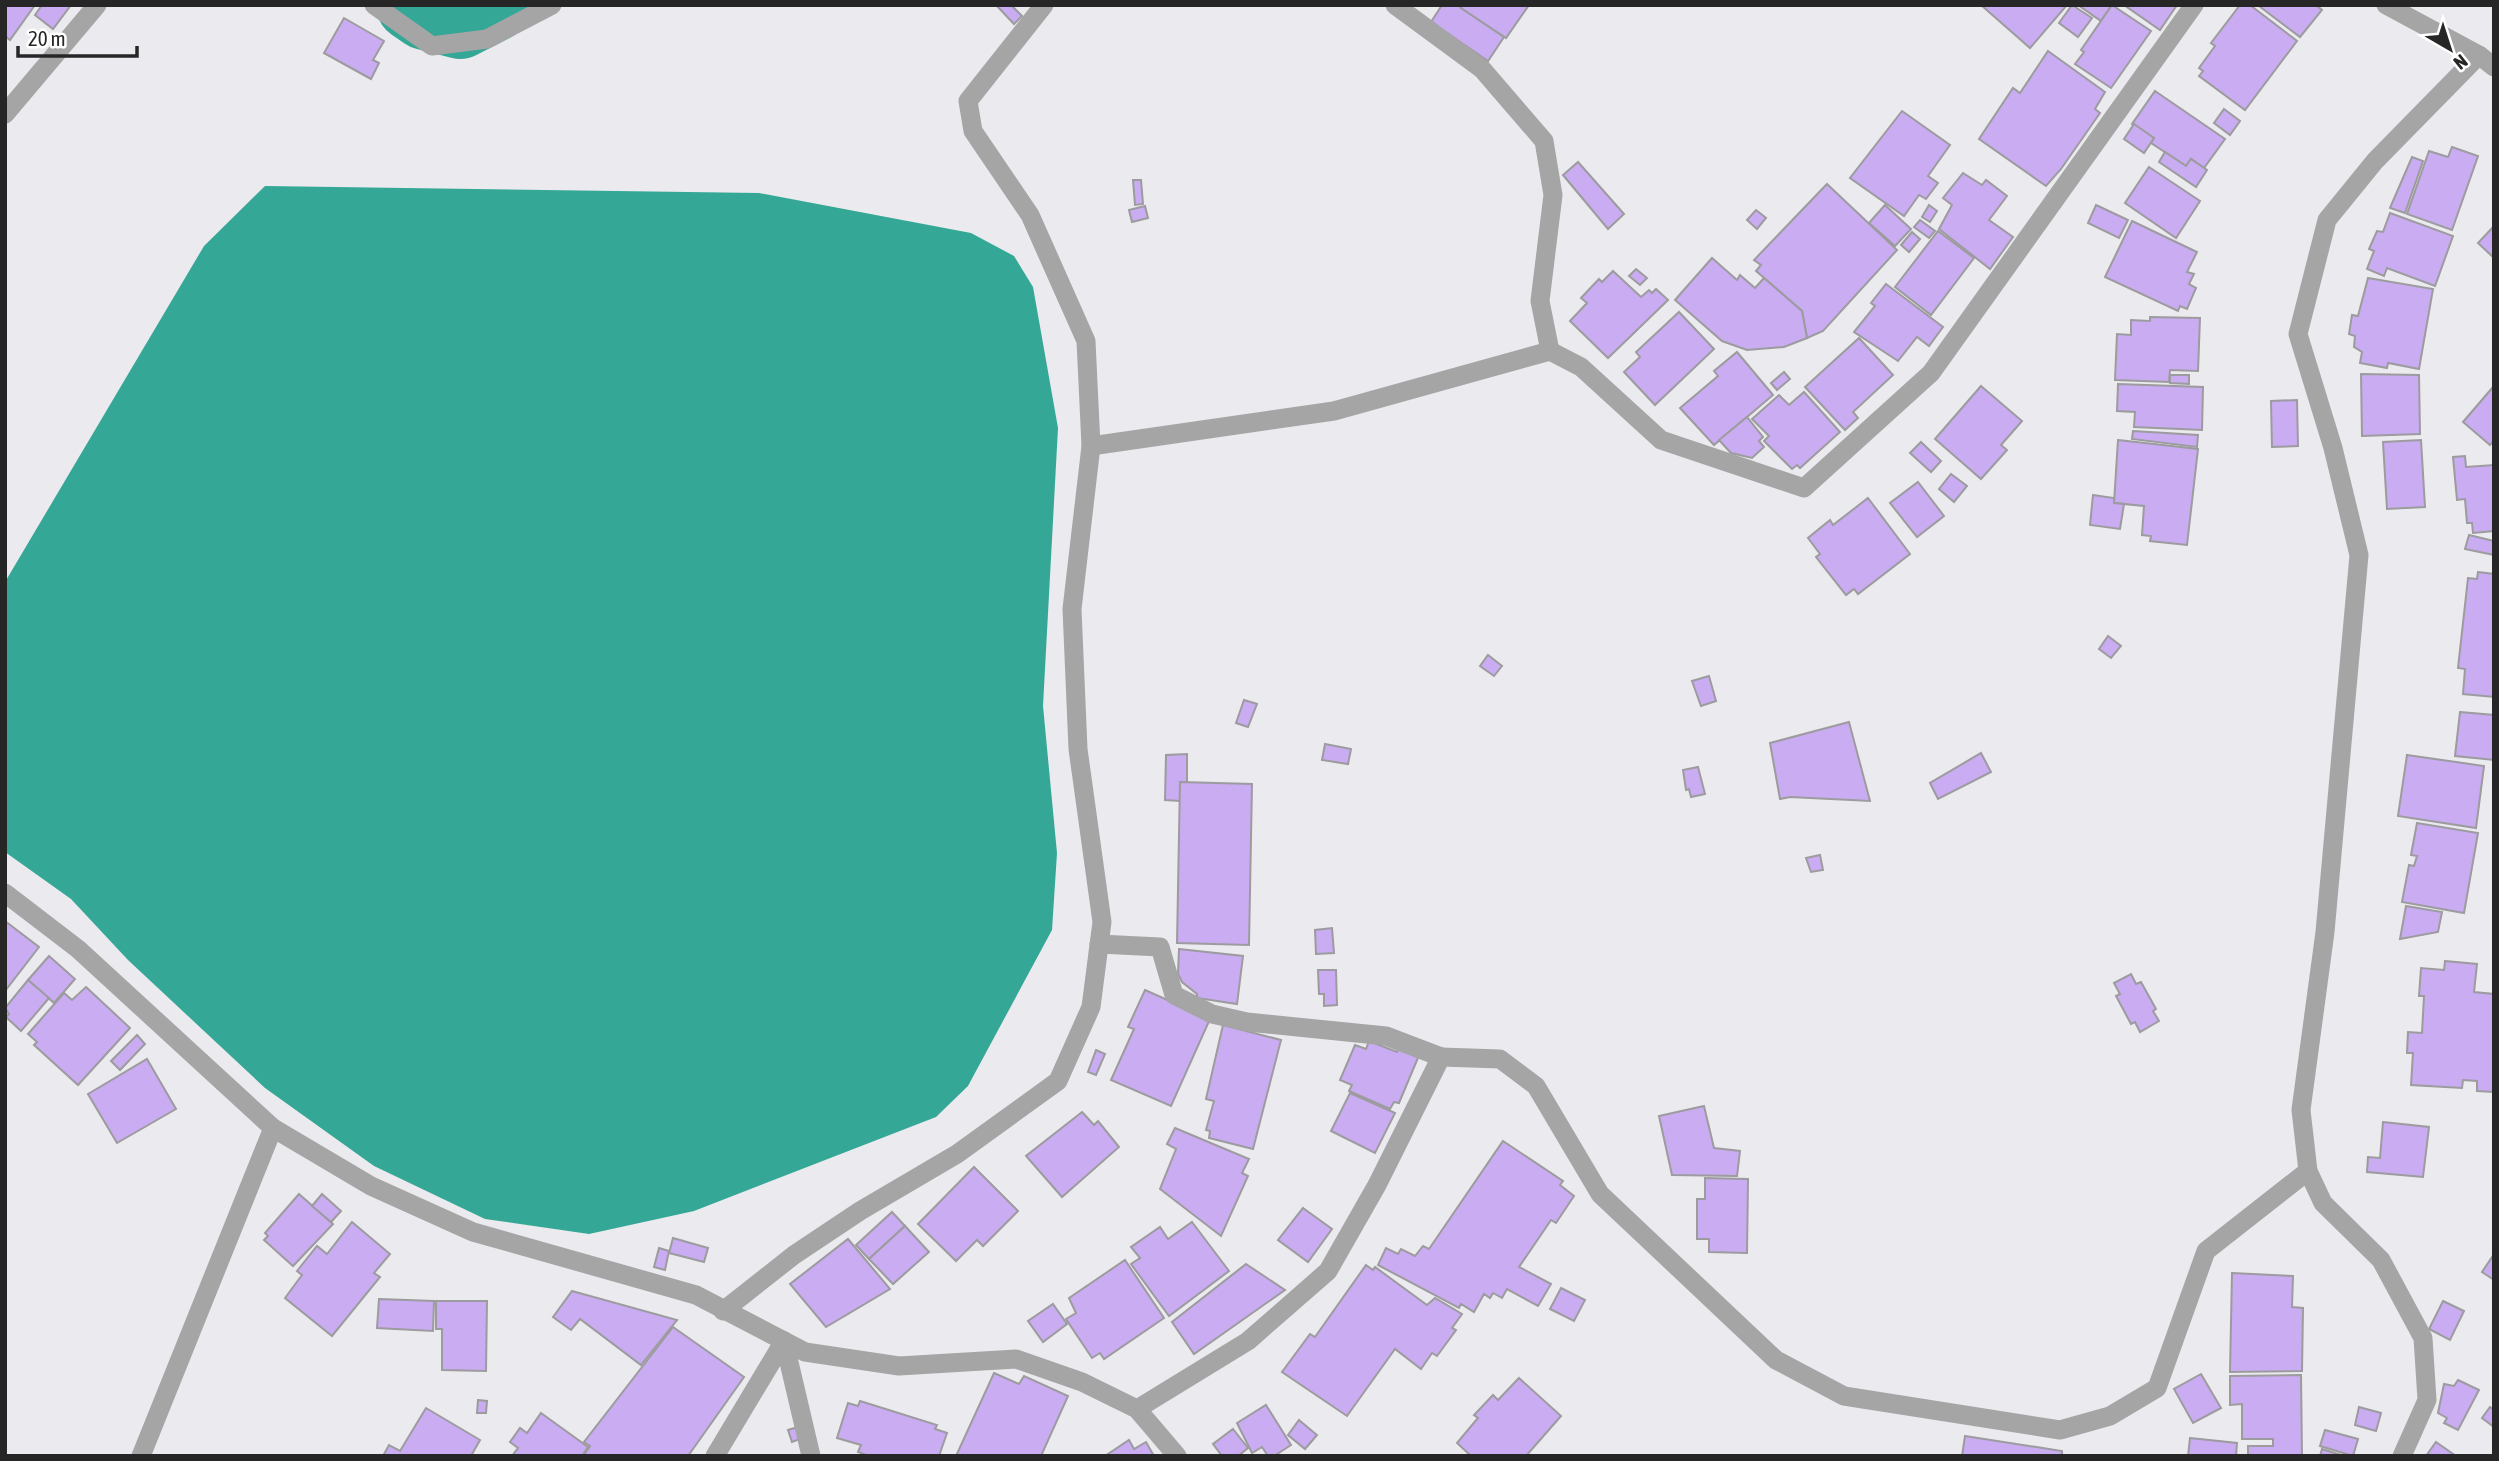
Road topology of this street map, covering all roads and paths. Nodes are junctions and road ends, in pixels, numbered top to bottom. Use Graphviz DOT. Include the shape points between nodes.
graph roads {
  1 [pos="97,5"];
  2 [pos="374,5"];
  3 [pos="552,5"];
  4 [pos="1044,5"];
  5 [pos="1395,5"];
  6 [pos="2194,5"];
  7 [pos="2386,5"];
  8 [pos="2487,61"];
  9 [pos="5,114"];
  10 [pos="1550,351"];
  11 [pos="1091,446"];
  12 [pos="5,893"];
  13 [pos="1099,944"];
  14 [pos="1441,1057"];
  15 [pos="273,1128"];
  16 [pos="2308,1171"];
  17 [pos="723,1311"];
  18 [pos="785,1341"];
  19 [pos="1137,1409"];
  20 [pos="141,1456"];
  21 [pos="715,1456"];
  22 [pos="811,1456"];
  23 [pos="1177,1456"];
  24 [pos="2402,1456"];
  1 -- 9 [label="street"];
  2 -- 3 [label="street" via="432,46 487,39"];
  4 -- 11 [label="street" via="968,101 973,131 1030,215 1086,341"];
  5 -- 10 [label="street" via="1482,69 1544,141 1553,195 1540,301"];
  6 -- 10 [label="street" via="1931,373 1804,488 1661,440 1581,367"];
  7 -- 8 [label="street"];
  8 -- 16 [label="street" via="2375,162 2327,220 2298,334 2359,555 2325,932 2301,1110"];
  10 -- 11 [label="street" via="1334,411"];
  11 -- 13 [label="street" via="1072,609 1079,749 1102,922"];
  12 -- 15 [label="street" via="78,949"];
  13 -- 14 [label="street" via="1160,947 1174,995 1212,1013 1247,1022 1386,1036"];
  13 -- 17 [label="street" via="1091,1007 1058,1081 957,1154 860,1210"];
  14 -- 16 [label="street" via="1500,1059 1536,1086 1600,1194 1776,1360 1844,1396 2060,1430 2110,1416 2157,1388 2206,1251"];
  14 -- 19 [label="street" via="1328,1271 1248,1340"];
  15 -- 17 [label="street" via="371,1186 473,1233 696,1296"];
  15 -- 20 [label="street"];
  16 -- 24 [label="street" via="2323,1203 2381,1260 2423,1338 2427,1400"];
  17 -- 18 [label="street"];
  18 -- 19 [label="street" via="805,1352 899,1366 1016,1359 1082,1382"];
  18 -- 21 [label="street"];
  18 -- 22 [label="street"];
  19 -- 23 [label="street"];
}
